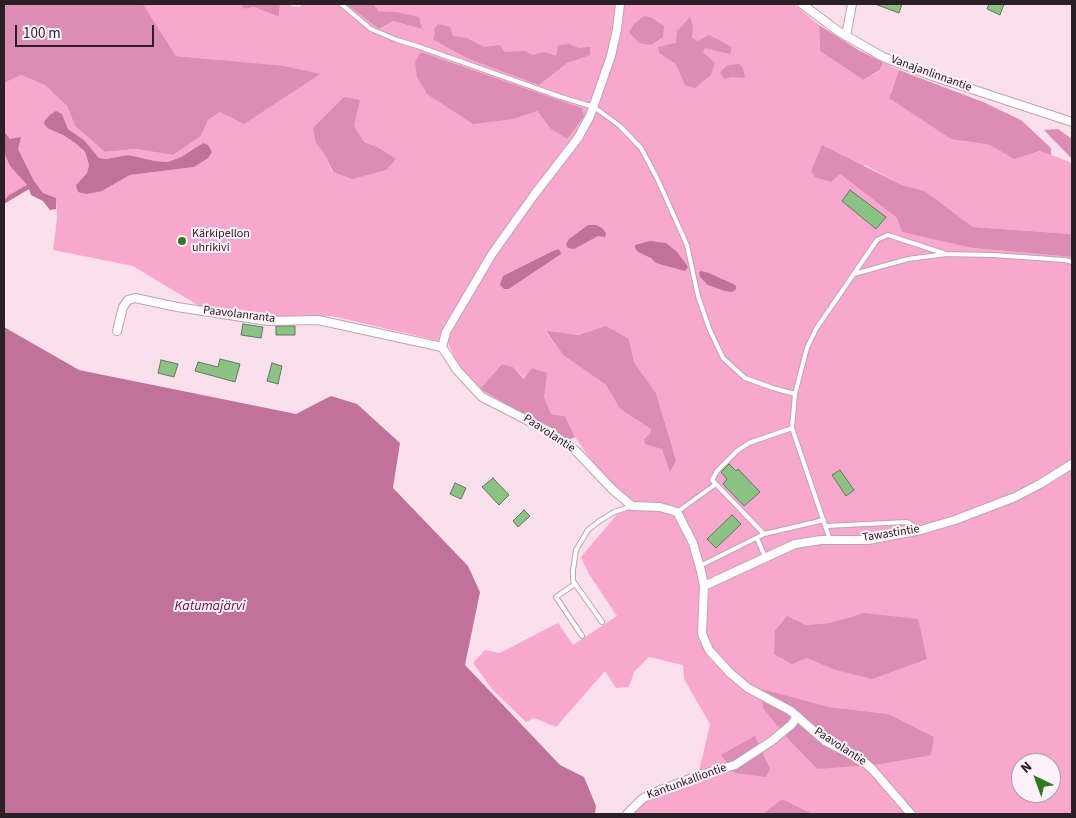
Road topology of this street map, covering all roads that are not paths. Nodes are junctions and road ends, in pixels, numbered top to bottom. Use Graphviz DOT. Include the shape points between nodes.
graph roads {
  1 [pos="341,4"];
  2 [pos="620,4"];
  3 [pos="802,4"];
  4 [pos="852,4"];
  5 [pos="846,36"];
  6 [pos="594,107"];
  7 [pos="1072,122"];
  8 [pos="946,254"];
  9 [pos="1072,262"];
  10 [pos="854,274"];
  11 [pos="117,331"];
  12 [pos="442,347"];
  13 [pos="795,394"];
  14 [pos="792,428"];
  15 [pos="1072,464"];
  16 [pos="716,484"];
  17 [pos="632,506"];
  18 [pos="677,512"];
  19 [pos="824,520"];
  20 [pos="826,526"];
  21 [pos="921,530"];
  22 [pos="764,534"];
  23 [pos="757,538"];
  24 [pos="830,540"];
  25 [pos="765,557"];
  26 [pos="700,566"];
  27 [pos="575,584"];
  28 [pos="704,586"];
  29 [pos="602,622"];
  30 [pos="582,636"];
  31 [pos="797,716"];
  32 [pos="627,814"];
  33 [pos="911,814"];
  1 -- 6 [label="lane" via="372,29 396,40"];
  2 -- 6 [label="street" via="613,47"];
  3 -- 5 [label="street, Vanajanlinnantie"];
  4 -- 5 [label="street"];
  5 -- 7 [label="street, Vanajanlinnantie" via="903,65"];
  6 -- 12 [label="street" via="578,138 492,254 446,332"];
  6 -- 13 [label="lane" via="620,126 641,148 657,178 687,245 698,296 723,358 745,378"];
  8 -- 9 [label="lane"];
  8 -- 10 [label="lane" via="908,259"];
  8 -- 10 [label="lane" via="888,235 877,240"];
  10 -- 13 [label="lane" via="816,329 807,348"];
  11 -- 12 [label="street, Paavolanranta" via="123,307 128,300 135,298 268,321 318,320"];
  12 -- 17 [label="street, Paavolantie" via="457,370 482,397 517,414 577,452"];
  13 -- 14 [label="lane"];
  14 -- 16 [label="lane" via="749,443 737,451 717,471 712,480"];
  14 -- 19 [label="lane"];
  15 -- 21 [label="street, Tawastintie" via="1006,501"];
  16 -- 18 [label="lane"];
  16 -- 22 [label="lane"];
  17 -- 18 [label="street" via="660,507"];
  17 -- 27 [label="lane" via="614,512 588,530 576,550"];
  18 -- 26 [label="street, Paavolantie" via="693,543"];
  19 -- 20 [label="lane"];
  19 -- 22 [label="lane"];
  20 -- 21 [label="lane" via="907,522"];
  20 -- 24 [label="lane"];
  21 -- 24 [label="street, Tawastintie" via="868,540"];
  22 -- 23 [label="lane"];
  23 -- 25 [label="lane"];
  23 -- 26 [label="lane"];
  24 -- 25 [label="street, Tawastintie" via="795,544"];
  25 -- 28 [label="street, Tawastintie"];
  26 -- 28 [label="street, Paavolantie"];
  27 -- 29 [label="lane"];
  27 -- 30 [label="lane" via="556,597"];
  28 -- 31 [label="street, Paavolantie" via="701,624 709,650 748,688"];
  31 -- 32 [label="street, Kantunkalliontie" via="777,737 735,765 658,791 642,799"];
  31 -- 33 [label="street, Paavolantie" via="825,740 862,760"];
}
